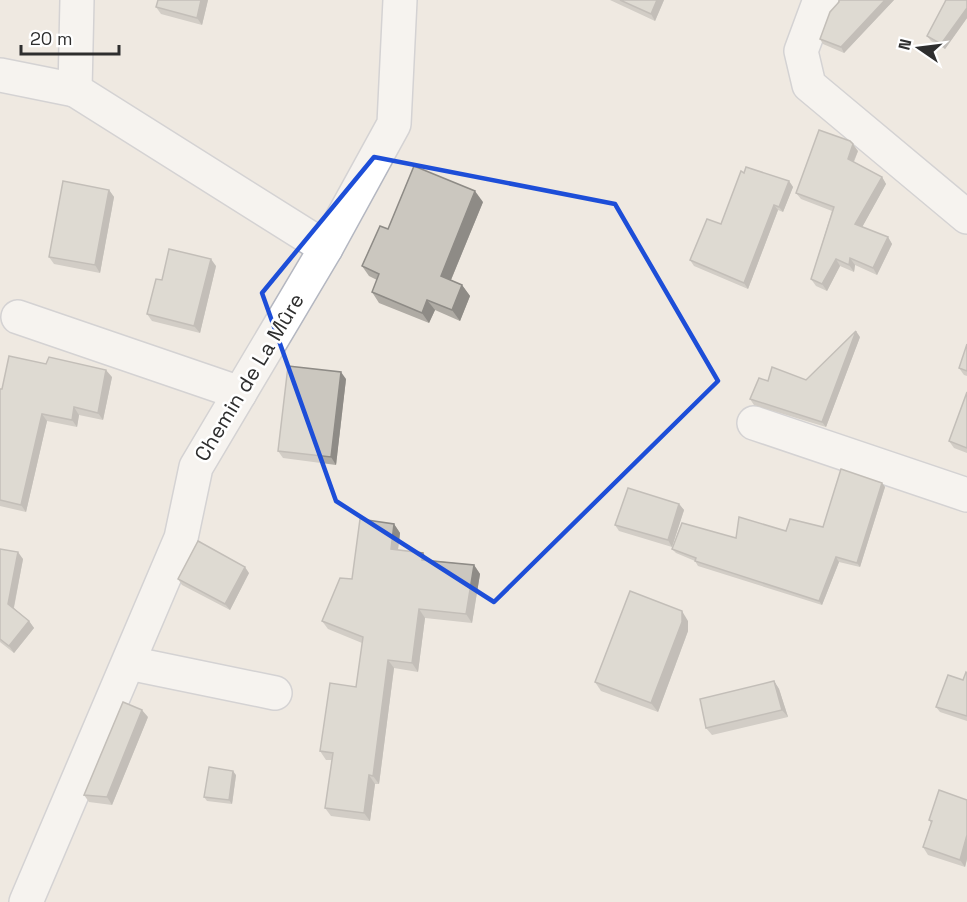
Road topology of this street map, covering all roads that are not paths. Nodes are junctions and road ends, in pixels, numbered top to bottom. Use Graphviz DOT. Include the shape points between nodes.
graph roads {
  1 [pos="77,0"];
  2 [pos="400,0"];
  3 [pos="825,0"];
  4 [pos="0,75"];
  5 [pos="75,90"];
  6 [pos="967,217"];
  7 [pos="326,248"];
  8 [pos="18,317"];
  9 [pos="240,393"];
  10 [pos="754,423"];
  11 [pos="967,495"];
  12 [pos="129,663"];
  13 [pos="275,693"];
  14 [pos="26,902"];
  1 -- 5 [label="street"];
  2 -- 7 [label="street, Chemin de La Mûre" via="394,124"];
  3 -- 6 [label="street" via="818,6 801,51 809,85"];
  4 -- 5 [label="street"];
  5 -- 7 [label="street"];
  7 -- 9 [label="street, Chemin de La Mûre"];
  8 -- 9 [label="street"];
  9 -- 12 [label="street, Chemin de La Mûre" via="196,466 181,538"];
  10 -- 11 [label="street"];
  12 -- 13 [label="street"];
  12 -- 14 [label="street, Chemin de La Mûre"];
}
